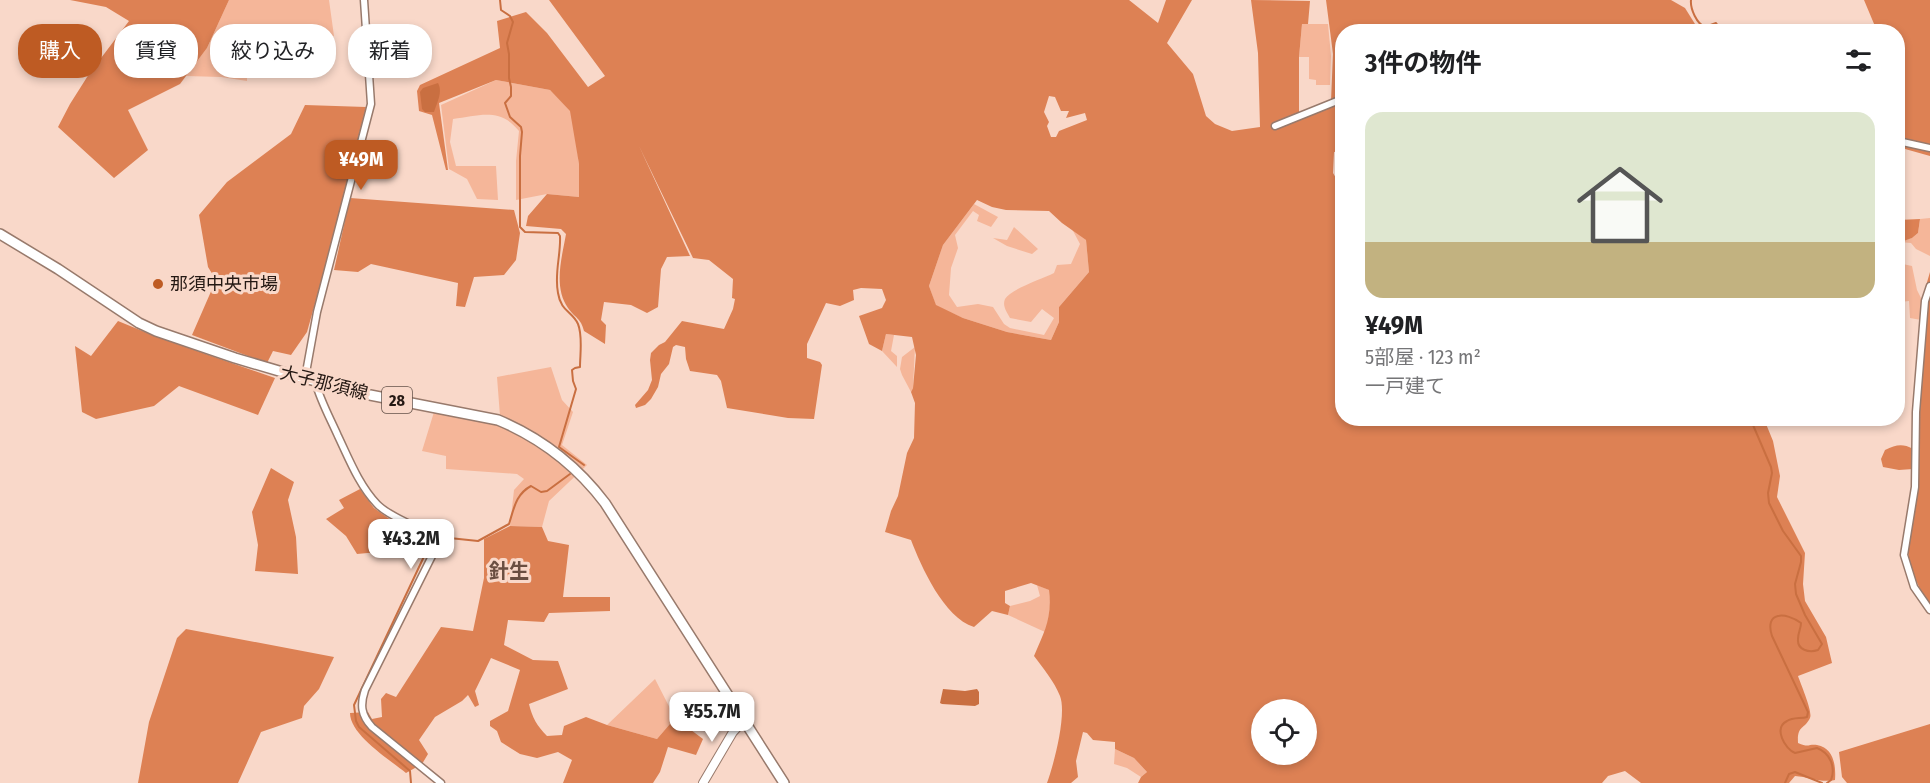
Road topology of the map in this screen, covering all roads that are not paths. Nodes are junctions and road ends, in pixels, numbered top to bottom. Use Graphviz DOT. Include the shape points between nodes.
graph roads {
  1 [pos="364,0"];
  2 [pos="1335,102"];
  3 [pos="1275,126"];
  4 [pos="1905,143"];
  5 [pos="1930,148"];
  6 [pos="0,234"];
  7 [pos="1930,286"];
  8 [pos="305,378"];
  9 [pos="315,381"];
  10 [pos="1930,610"];
  11 [pos="744,720"];
  12 [pos="441,783"];
  13 [pos="703,783"];
  14 [pos="784,783"];
  1 -- 8 [label="street" via="371,104 317,312"];
  2 -- 3 [label="street"];
  4 -- 5 [label="street"];
  6 -- 8 [label="main road, 大子那須線 / 28" via="139,323 235,358"];
  7 -- 10 [label="street" via="1925,302 1916,412 1915,487 1904,555 1914,587"];
  8 -- 9 [label="main road, 大子那須線 / 28"];
  9 -- 11 [label="main road, 大子那須線 / 28" via="498,420 518,428 566,461 605,503"];
  9 -- 12 [label="street" via="366,491 378,506 432,539 432,556 361,700 365,719 372,727"];
  11 -- 13 [label="street"];
  11 -- 14 [label="main road, 大子那須線 / 28"];
}
